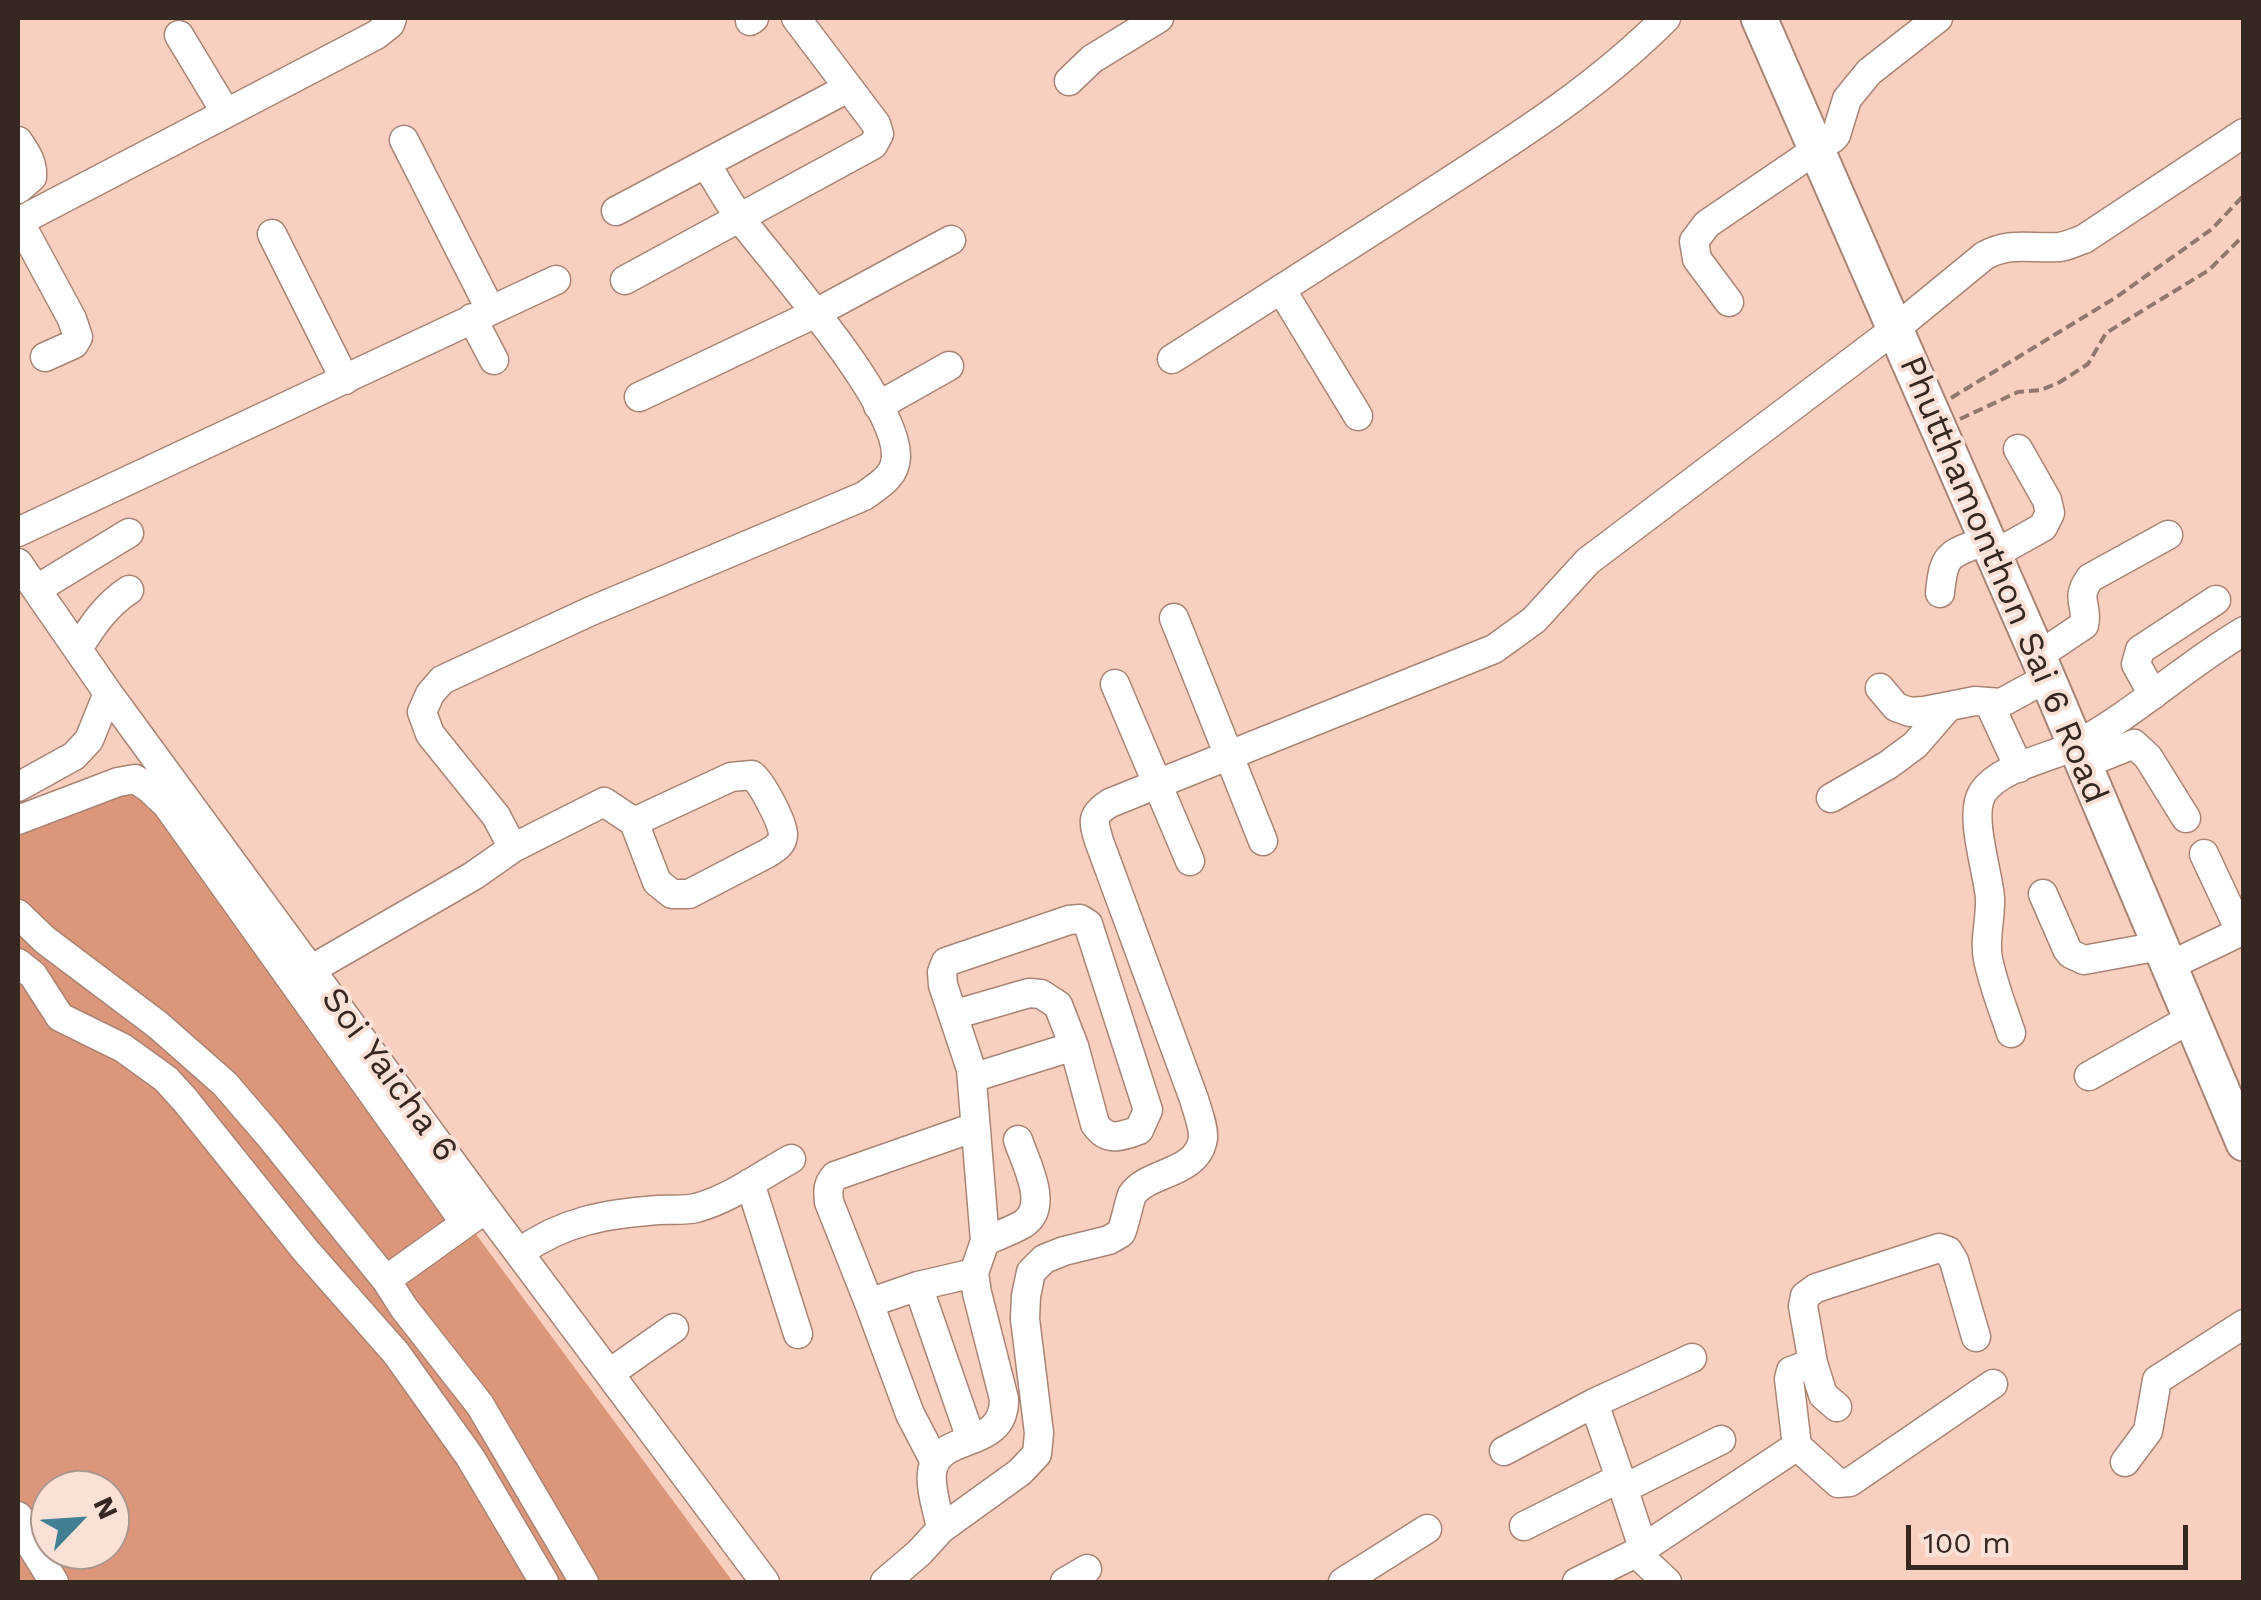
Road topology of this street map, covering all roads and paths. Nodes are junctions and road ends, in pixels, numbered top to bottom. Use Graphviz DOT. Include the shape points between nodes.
graph roads {
  1 [pos="392,18"];
  2 [pos="796,18"];
  3 [pos="1159,18"];
  4 [pos="1666,18"];
  5 [pos="1938,18"];
  6 [pos="1769,22"];
  7 [pos="179,35"];
  8 [pos="1070,81"];
  9 [pos="848,88"];
  10 [pos="226,113"];
  11 [pos="2244,133"];
  12 [pos="404,140"];
  13 [pos="18,141"];
  14 [pos="1816,148"];
  15 [pos="706,164"];
  16 [pos="18,189"];
  17 [pos="2244,195"];
  18 [pos="616,211"];
  19 [pos="740,218"];
  20 [pos="18,222"];
  21 [pos="272,234"];
  22 [pos="2244,236"];
  23 [pos="951,240"];
  24 [pos="556,280"];
  25 [pos="625,280"];
  26 [pos="1282,289"];
  27 [pos="1729,302"];
  28 [pos="816,313"];
  29 [pos="481,314"];
  30 [pos="1895,329"];
  31 [pos="45,357"];
  32 [pos="1172,359"];
  33 [pos="494,360"];
  34 [pos="949,366"];
  35 [pos="345,380"];
  36 [pos="639,397"];
  37 [pos="878,406"];
  38 [pos="1358,416"];
  39 [pos="1934,420"];
  40 [pos="2018,449"];
  41 [pos="18,532"];
  42 [pos="129,534"];
  43 [pos="2168,535"];
  44 [pos="1990,547"];
  45 [pos="18,563"];
  46 [pos="37,590"];
  47 [pos="129,590"];
  48 [pos="1940,593"];
  49 [pos="2216,600"];
  50 [pos="1174,618"];
  51 [pos="2244,631"];
  52 [pos="78,649"];
  53 [pos="2042,667"];
  54 [pos="1115,684"];
  55 [pos="1880,688"];
  56 [pos="108,693"];
  57 [pos="2153,694"];
  58 [pos="1989,703"];
  59 [pos="1948,708"];
  60 [pos="2080,755"];
  61 [pos="1229,757"];
  62 [pos="2020,768"];
  63 [pos="1157,786"];
  64 [pos="18,787"];
  65 [pos="1831,798"];
  66 [pos="2186,818"];
  67 [pos="18,820"];
  68 [pos="634,822"];
  69 [pos="1263,842"];
  70 [pos="513,848"];
  71 [pos="2204,854"];
  72 [pos="1190,862"];
  73 [pos="2043,894"];
  74 [pos="18,914"];
  75 [pos="2242,931"];
  76 [pos="2164,956"];
  77 [pos="18,964"];
  78 [pos="312,969"];
  79 [pos="953,1015"];
  80 [pos="2190,1019"];
  81 [pos="2011,1032"];
  82 [pos="1074,1046"];
  83 [pos="2090,1076"];
  84 [pos="972,1078"];
  85 [pos="975,1127"];
  86 [pos="2240,1127"];
  87 [pos="1018,1140"];
  88 [pos="791,1159"];
  89 [pos="750,1183"];
  90 [pos="476,1216"];
  91 [pos="985,1241"];
  92 [pos="520,1252"];
  93 [pos="974,1273"];
  94 [pos="386,1280"];
  95 [pos="918,1286"];
  96 [pos="868,1302"];
  97 [pos="2244,1324"];
  98 [pos="674,1328"];
  99 [pos="798,1334"];
  100 [pos="1976,1337"];
  101 [pos="1692,1358"];
  102 [pos="1813,1362"];
  103 [pos="610,1373"];
  104 [pos="1993,1384"];
  105 [pos="1594,1402"];
  106 [pos="1837,1407"];
  107 [pos="971,1439"];
  108 [pos="1721,1440"];
  109 [pos="1796,1446"];
  110 [pos="1504,1451"];
  111 [pos="935,1462"];
  112 [pos="2125,1462"];
  113 [pos="1621,1484"];
  114 [pos="18,1516"];
  115 [pos="1524,1526"];
  116 [pos="940,1529"];
  117 [pos="1427,1529"];
  118 [pos="1640,1551"];
  119 [pos="54,1582"];
  120 [pos="544,1582"];
  121 [pos="584,1582"];
  122 [pos="765,1582"];
  123 [pos="884,1582"];
  124 [pos="1343,1582"];
  125 [pos="1576,1582"];
  126 [pos="1667,1582"];
  1 -- 10 [label="street" via="376,34"];
  2 -- 9 [label="street"];
  3 -- 8 [label="street" via="1092,59"];
  4 -- 26 [label="street" via="1524,133"];
  5 -- 14 [label="street" via="1868,72 1847,99 1836,135"];
  6 -- 14 [label="main road, Phutthamonthon Sai 6 Road"];
  7 -- 10 [label="street"];
  9 -- 15 [label="street"];
  9 -- 19 [label="street" via="876,124 873,146"];
  10 -- 20 [label="street"];
  11 -- 30 [label="street" via="2084,239 1996,248"];
  12 -- 29 [label="street"];
  13 -- 16 [label="street" via="32,168 32,178"];
  14 -- 27 [label="street" via="1707,224 1694,241 1697,259"];
  14 -- 30 [label="main road, Phutthamonthon Sai 6 Road"];
  15 -- 18 [label="street"];
  15 -- 19 [label="street"];
  17 -- 39 [label="path" via="2212,230"];
  19 -- 25 [label="street"];
  19 -- 28 [label="street"];
  20 -- 31 [label="street" via="78,337"];
  21 -- 35 [label="street"];
  22 -- 39 [label="path" via="2209,270 2106,334 2088,364 2074,373 2041,390"];
  23 -- 28 [label="street"];
  24 -- 29 [label="street"];
  26 -- 32 [label="street"];
  26 -- 38 [label="street"];
  28 -- 36 [label="street"];
  28 -- 37 [label="street"];
  29 -- 33 [label="street"];
  29 -- 35 [label="street"];
  30 -- 39 [label="main road, Phutthamonthon Sai 6 Road"];
  30 -- 61 [label="street" via="1588,560 1534,620 1494,649"];
  34 -- 37 [label="street"];
  35 -- 41 [label="street"];
  37 -- 70 [label="street" via="896,452 894,469 864,496 556,627 442,680 430,694 422,712 430,734 496,816"];
  39 -- 44 [label="main road, Phutthamonthon Sai 6 Road"];
  40 -- 44 [label="street" via="2050,513 2043,527"];
  42 -- 46 [label="street"];
  43 -- 53 [label="street" via="2090,578 2082,588 2084,624"];
  44 -- 48 [label="street" via="1952,554 1944,562"];
  44 -- 53 [label="main road, Phutthamonthon Sai 6 Road"];
  45 -- 46 [label="street, Soi Yaicha 6"];
  46 -- 52 [label="street, Soi Yaicha 6"];
  47 -- 52 [label="street" via="102,612"];
  49 -- 57 [label="street" via="2140,650 2136,664"];
  50 -- 61 [label="street"];
  51 -- 57 [label="street"];
  52 -- 56 [label="street, Soi Yaicha 6"];
  53 -- 58 [label="street" via="2001,702"];
  53 -- 60 [label="main road, Phutthamonthon Sai 6 Road"];
  54 -- 63 [label="street"];
  55 -- 59 [label="street" via="1910,712"];
  56 -- 64 [label="street" via="89,740 74,756"];
  56 -- 78 [label="street, Soi Yaicha 6"];
  57 -- 60 [label="street"];
  58 -- 59 [label="street"];
  58 -- 62 [label="street"];
  59 -- 65 [label="street" via="1915,745"];
  60 -- 62 [label="street"];
  60 -- 66 [label="street" via="2134,744"];
  60 -- 76 [label="main road, Phutthamonthon Sai 6 Road"];
  61 -- 63 [label="street"];
  61 -- 69 [label="street"];
  62 -- 81 [label="street" via="1984,790 1978,803 1990,898 1987,956"];
  63 -- 72 [label="street"];
  63 -- 116 [label="street" via="1110,803 1093,823 1203,1138 1193,1158 1133,1194 1121,1233 1044,1259 1031,1272 1025,1319 1036,1454"];
  67 -- 90 [label="street" via="118,782 135,779 149,788"];
  68 -- 68 [label="street" via="732,777 752,775 783,838 768,853 689,894 672,894 657,882"];
  68 -- 70 [label="street" via="604,802"];
  70 -- 78 [label="street"];
  71 -- 75 [label="street"];
  73 -- 76 [label="street" via="2071,954 2084,960"];
  74 -- 94 [label="street" via="225,1084"];
  75 -- 76 [label="street"];
  76 -- 80 [label="main road, Phutthamonthon Sai 6 Road"];
  77 -- 120 [label="street" via="34,975 60,1017 122,1048 185,1100 396,1354 470,1457"];
  78 -- 90 [label="street, Soi Yaicha 6"];
  79 -- 82 [label="street" via="1041,994 1058,1005"];
  79 -- 82 [label="street" via="943,985 946,962 1080,919 1092,932 1148,1110 1139,1130 1102,1134"];
  79 -- 84 [label="street"];
  80 -- 83 [label="street"];
  80 -- 86 [label="main road, Phutthamonthon Sai 6 Road"];
  82 -- 84 [label="street"];
  84 -- 85 [label="street"];
  85 -- 91 [label="street"];
  85 -- 96 [label="street" via="830,1182 829,1202"];
  87 -- 91 [label="street" via="1037,1206 1024,1224"];
  88 -- 89 [label="street"];
  89 -- 92 [label="street" via="683,1211 574,1222"];
  89 -- 99 [label="street"];
  90 -- 92 [label="street, Soi Yaicha 6"];
  90 -- 94 [label="street"];
  91 -- 93 [label="street"];
  92 -- 103 [label="street, Soi Yaicha 6"];
  93 -- 95 [label="street"];
  93 -- 107 [label="street" via="1005,1412 990,1432"];
  94 -- 121 [label="street" via="480,1405"];
  95 -- 96 [label="street"];
  95 -- 107 [label="street"];
  96 -- 111 [label="street"];
  97 -- 112 [label="street" via="2157,1380 2148,1431"];
  98 -- 103 [label="street"];
  100 -- 102 [label="street" via="1954,1261 1939,1248 1805,1296"];
  101 -- 105 [label="street"];
  102 -- 106 [label="street" via="1824,1395"];
  102 -- 109 [label="street" via="1791,1371"];
  103 -- 122 [label="street, Soi Yaicha 6"];
  104 -- 109 [label="street" via="1850,1482 1838,1483"];
  105 -- 110 [label="street"];
  105 -- 113 [label="street"];
  107 -- 111 [label="street"];
  108 -- 113 [label="street"];
  109 -- 118 [label="street"];
  111 -- 116 [label="street"];
  113 -- 115 [label="street"];
  113 -- 118 [label="street"];
  114 -- 119 [label="street"];
  116 -- 123 [label="street"];
  117 -- 124 [label="street"];
  118 -- 125 [label="street"];
  118 -- 126 [label="street"];
}
